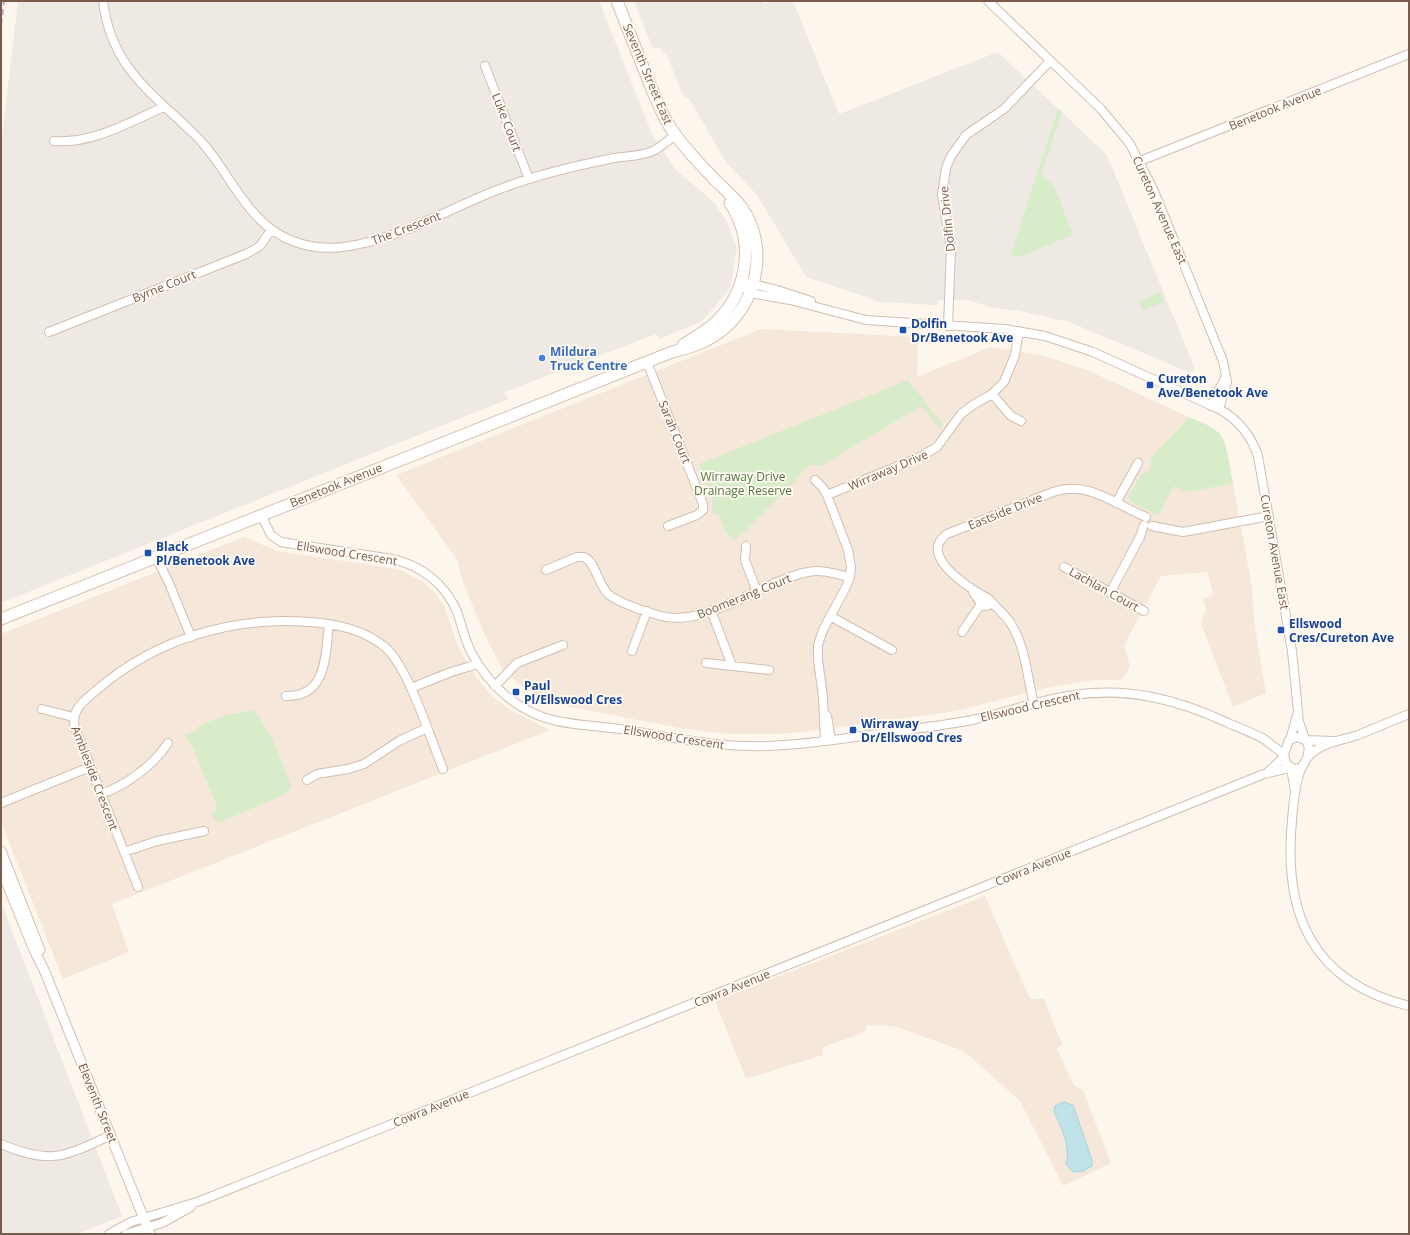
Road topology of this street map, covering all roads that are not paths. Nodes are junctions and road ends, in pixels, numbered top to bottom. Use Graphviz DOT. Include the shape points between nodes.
graph roads {
  1 [pos="103,1"];
  2 [pos="617,1"];
  3 [pos="988,1"];
  4 [pos="1409,54"];
  5 [pos="1050,61"];
  6 [pos="485,66"];
  7 [pos="164,107"];
  8 [pos="675,135"];
  9 [pos="54,141"];
  10 [pos="1140,161"];
  11 [pos="529,179"];
  12 [pos="716,181"];
  13 [pos="271,230"];
  14 [pos="741,284"];
  15 [pos="752,288"];
  16 [pos="948,326"];
  17 [pos="1017,331"];
  18 [pos="49,332"];
  19 [pos="672,352"];
  20 [pos="648,362"];
  21 [pos="1226,375"];
  22 [pos="992,394"];
  23 [pos="1211,406"];
  24 [pos="1219,409"];
  25 [pos="1021,422"];
  26 [pos="1138,463"];
  27 [pos="814,480"];
  28 [pos="827,495"];
  29 [pos="1116,504"];
  30 [pos="261,515"];
  31 [pos="1269,518"];
  32 [pos="1148,523"];
  33 [pos="668,526"];
  34 [pos="746,546"];
  35 [pos="158,556"];
  36 [pos="1064,567"];
  37 [pos="546,570"];
  38 [pos="850,577"];
  39 [pos="757,592"];
  40 [pos="1110,593"];
  41 [pos="985,602"];
  42 [pos="711,610"];
  43 [pos="647,611"];
  44 [pos="1144,611"];
  45 [pos="830,616"];
  46 [pos="1,619"];
  47 [pos="329,624"];
  48 [pos="962,632"];
  49 [pos="191,637"];
  50 [pos="563,645"];
  51 [pos="892,650"];
  52 [pos="632,651"];
  53 [pos="476,661"];
  54 [pos="706,663"];
  55 [pos="732,666"];
  56 [pos="769,670"];
  57 [pos="495,686"];
  58 [pos="411,688"];
  59 [pos="286,696"];
  60 [pos="1036,703"];
  61 [pos="42,709"];
  62 [pos="1298,710"];
  63 [pos="1409,714"];
  64 [pos="73,717"];
  65 [pos="427,728"];
  66 [pos="1265,740"];
  67 [pos="1289,740"];
  68 [pos="1305,740"];
  69 [pos="828,741"];
  70 [pos="1338,741"];
  71 [pos="168,743"];
  72 [pos="1284,756"];
  73 [pos="1306,761"];
  74 [pos="90,767"];
  75 [pos="1290,768"];
  76 [pos="443,769"];
  77 [pos="1264,774"];
  78 [pos="307,780"];
  79 [pos="1295,793"];
  80 [pos="101,794"];
  81 [pos="1,803"];
  82 [pos="204,831"];
  83 [pos="1,851"];
  84 [pos="124,852"];
  85 [pos="2,865"];
  86 [pos="138,887"];
  87 [pos="1409,1006"];
  88 [pos="111,1135"];
  89 [pos="1,1144"];
  90 [pos="200,1201"];
  91 [pos="144,1218"];
  92 [pos="149,1231"];
  93 [pos="109,1234"];
  94 [pos="126,1234"];
  1 -- 7 [label="street, The Crescent" via="107,21 122,58 144,89"];
  2 -- 8 [label="main road, Seventh Street East" via="657,101"];
  3 -- 5 [label="street, Cureton Avenue East"];
  4 -- 10 [label="street, Benetook Avenue"];
  5 -- 10 [label="street, Cureton Avenue East" via="1113,122"];
  5 -- 16 [label="street, Dolfin Drive" via="1004,109 966,135 946,168 942,195 951,248"];
  6 -- 11 [label="street, Luke Court"];
  7 -- 9 [label="street" via="89,138 70,142"];
  7 -- 13 [label="street, The Crescent" via="212,153 254,214"];
  8 -- 11 [label="street, The Crescent" via="649,152 608,159"];
  8 -- 12 [label="main road, Seventh Street East"];
  10 -- 21 [label="street, Cureton Avenue East" via="1223,361"];
  11 -- 13 [label="street, The Crescent" via="399,232 362,244 315,247 293,242"];
  12 -- 14 [label="main road, Seventh Street East" via="732,205 743,231 746,258"];
  12 -- 15 [label="main road, Seventh Street East" via="742,209 753,232 756,257"];
  13 -- 18 [label="street, Byrne Court" via="260,246 246,254"];
  14 -- 15 [label="street"];
  14 -- 19 [label="main road, Benetook Avenue" via="733,300 716,322"];
  15 -- 16 [label="street" via="793,295 853,317 883,322"];
  15 -- 19 [label="main road, Benetook Avenue" via="736,316 718,334 695,346"];
  16 -- 17 [label="street"];
  17 -- 22 [label="street, Wirraway Drive" via="1010,371 1004,382"];
  17 -- 23 [label="street" via="1079,346"];
  19 -- 20 [label="main road, Benetook Avenue"];
  20 -- 30 [label="main road, Benetook Avenue"];
  20 -- 33 [label="street, Sarah Court" via="703,504 703,510 698,515"];
  21 -- 23 [label="street"];
  21 -- 24 [label="street, Cureton Avenue East" via="1226,388"];
  22 -- 25 [label="street" via="1007,412"];
  22 -- 28 [label="street, Wirraway Drive" via="961,414 943,441 930,452"];
  23 -- 24 [label="street, Cureton Avenue East"];
  24 -- 31 [label="street, Cureton Avenue East" via="1235,420 1251,440 1258,456"];
  26 -- 29 [label="street"];
  27 -- 28 [label="street"];
  28 -- 38 [label="street" via="848,550"];
  29 -- 32 [label="street, Eastside Drive"];
  29 -- 41 [label="street, Eastside Drive" via="1086,489 1066,489 947,534 939,542 938,553 946,569"];
  30 -- 35 [label="main road, Benetook Avenue"];
  30 -- 53 [label="street, Ellswood Crescent" via="271,535 285,543 392,559 422,570 439,584 453,603"];
  31 -- 32 [label="street, Eastside Drive" via="1183,532"];
  31 -- 62 [label="street, Cureton Avenue East" via="1292,651"];
  32 -- 40 [label="street"];
  34 -- 39 [label="street" via="745,560"];
  35 -- 46 [label="main road, Benetook Avenue"];
  35 -- 49 [label="street"];
  36 -- 40 [label="street, Lachlan Court"];
  37 -- 43 [label="street, Boomerang Court" via="577,557 586,558 591,562 599,582 609,594"];
  38 -- 39 [label="street, Boomerang Court" via="824,571 809,572"];
  38 -- 45 [label="street"];
  39 -- 42 [label="street, Boomerang Court"];
  40 -- 44 [label="street, Lachlan Court"];
  41 -- 48 [label="street"];
  41 -- 60 [label="street, Eastside Drive" via="1000,611 1016,631"];
  42 -- 43 [label="street, Boomerang Court" via="681,618 666,617"];
  42 -- 55 [label="street"];
  43 -- 52 [label="street"];
  45 -- 51 [label="street"];
  45 -- 69 [label="street" via="818,645"];
  47 -- 49 [label="street, Ambleside Crescent" via="259,622 214,629"];
  47 -- 58 [label="street, Ambleside Crescent" via="363,633 385,648 400,665"];
  47 -- 59 [label="street" via="324,665 317,682 303,693"];
  49 -- 64 [label="street, Ambleside Crescent" via="157,650 121,671 85,700"];
  50 -- 57 [label="street" via="517,664"];
  53 -- 57 [label="street, Ellswood Crescent"];
  53 -- 58 [label="street"];
  54 -- 55 [label="street"];
  55 -- 56 [label="street"];
  57 -- 69 [label="street, Ellswood Crescent" via="522,707 558,721 726,746 783,746"];
  58 -- 65 [label="street, Ambleside Crescent"];
  60 -- 66 [label="street, Ellswood Crescent" via="1101,692 1153,696 1199,710"];
  60 -- 69 [label="street, Ellswood Crescent" via="962,722"];
  61 -- 64 [label="street"];
  62 -- 67 [label="street"];
  62 -- 68 [label="street"];
  63 -- 70 [label="street"];
  64 -- 74 [label="street, Ambleside Crescent"];
  65 -- 76 [label="street, Ambleside Crescent"];
  65 -- 78 [label="street" via="399,741 364,764 317,774"];
  66 -- 67 [label="street, Ellswood Crescent" via="1278,743"];
  66 -- 72 [label="street, Ellswood Crescent"];
  67 -- 68 [label="street" via="1297,737"];
  67 -- 72 [label="street"];
  68 -- 70 [label="street"];
  68 -- 73 [label="street" via="1309,748"];
  70 -- 73 [label="street" via="1319,748"];
  71 -- 80 [label="street" via="133,778 118,788"];
  72 -- 75 [label="street"];
  72 -- 77 [label="street"];
  73 -- 75 [label="street" via="1300,768"];
  73 -- 79 [label="street"];
  74 -- 80 [label="street, Ambleside Crescent"];
  74 -- 81 [label="street"];
  75 -- 77 [label="street"];
  75 -- 79 [label="street"];
  77 -- 90 [label="street, Cowra Avenue"];
  79 -- 87 [label="street" via="1291,850 1292,881 1295,902 1306,932 1328,963 1348,981 1381,999"];
  80 -- 84 [label="street, Ambleside Crescent"];
  82 -- 84 [label="street" via="157,841"];
  83 -- 85 [label="street, Eleventh Street"];
  84 -- 86 [label="street, Ambleside Crescent"];
  85 -- 88 [label="street, Eleventh Street" via="35,935 45,972"];
  88 -- 89 [label="street" via="66,1154 49,1157 27,1155"];
  88 -- 91 [label="street, Eleventh Street"];
  90 -- 91 [label="street, Cowra Avenue"];
  90 -- 92 [label="street, Cowra Avenue"];
  91 -- 92 [label="street, Eleventh Street"];
  91 -- 93 [label="street, Cowra Avenue"];
  92 -- 94 [label="street, Cowra Avenue"];
}
